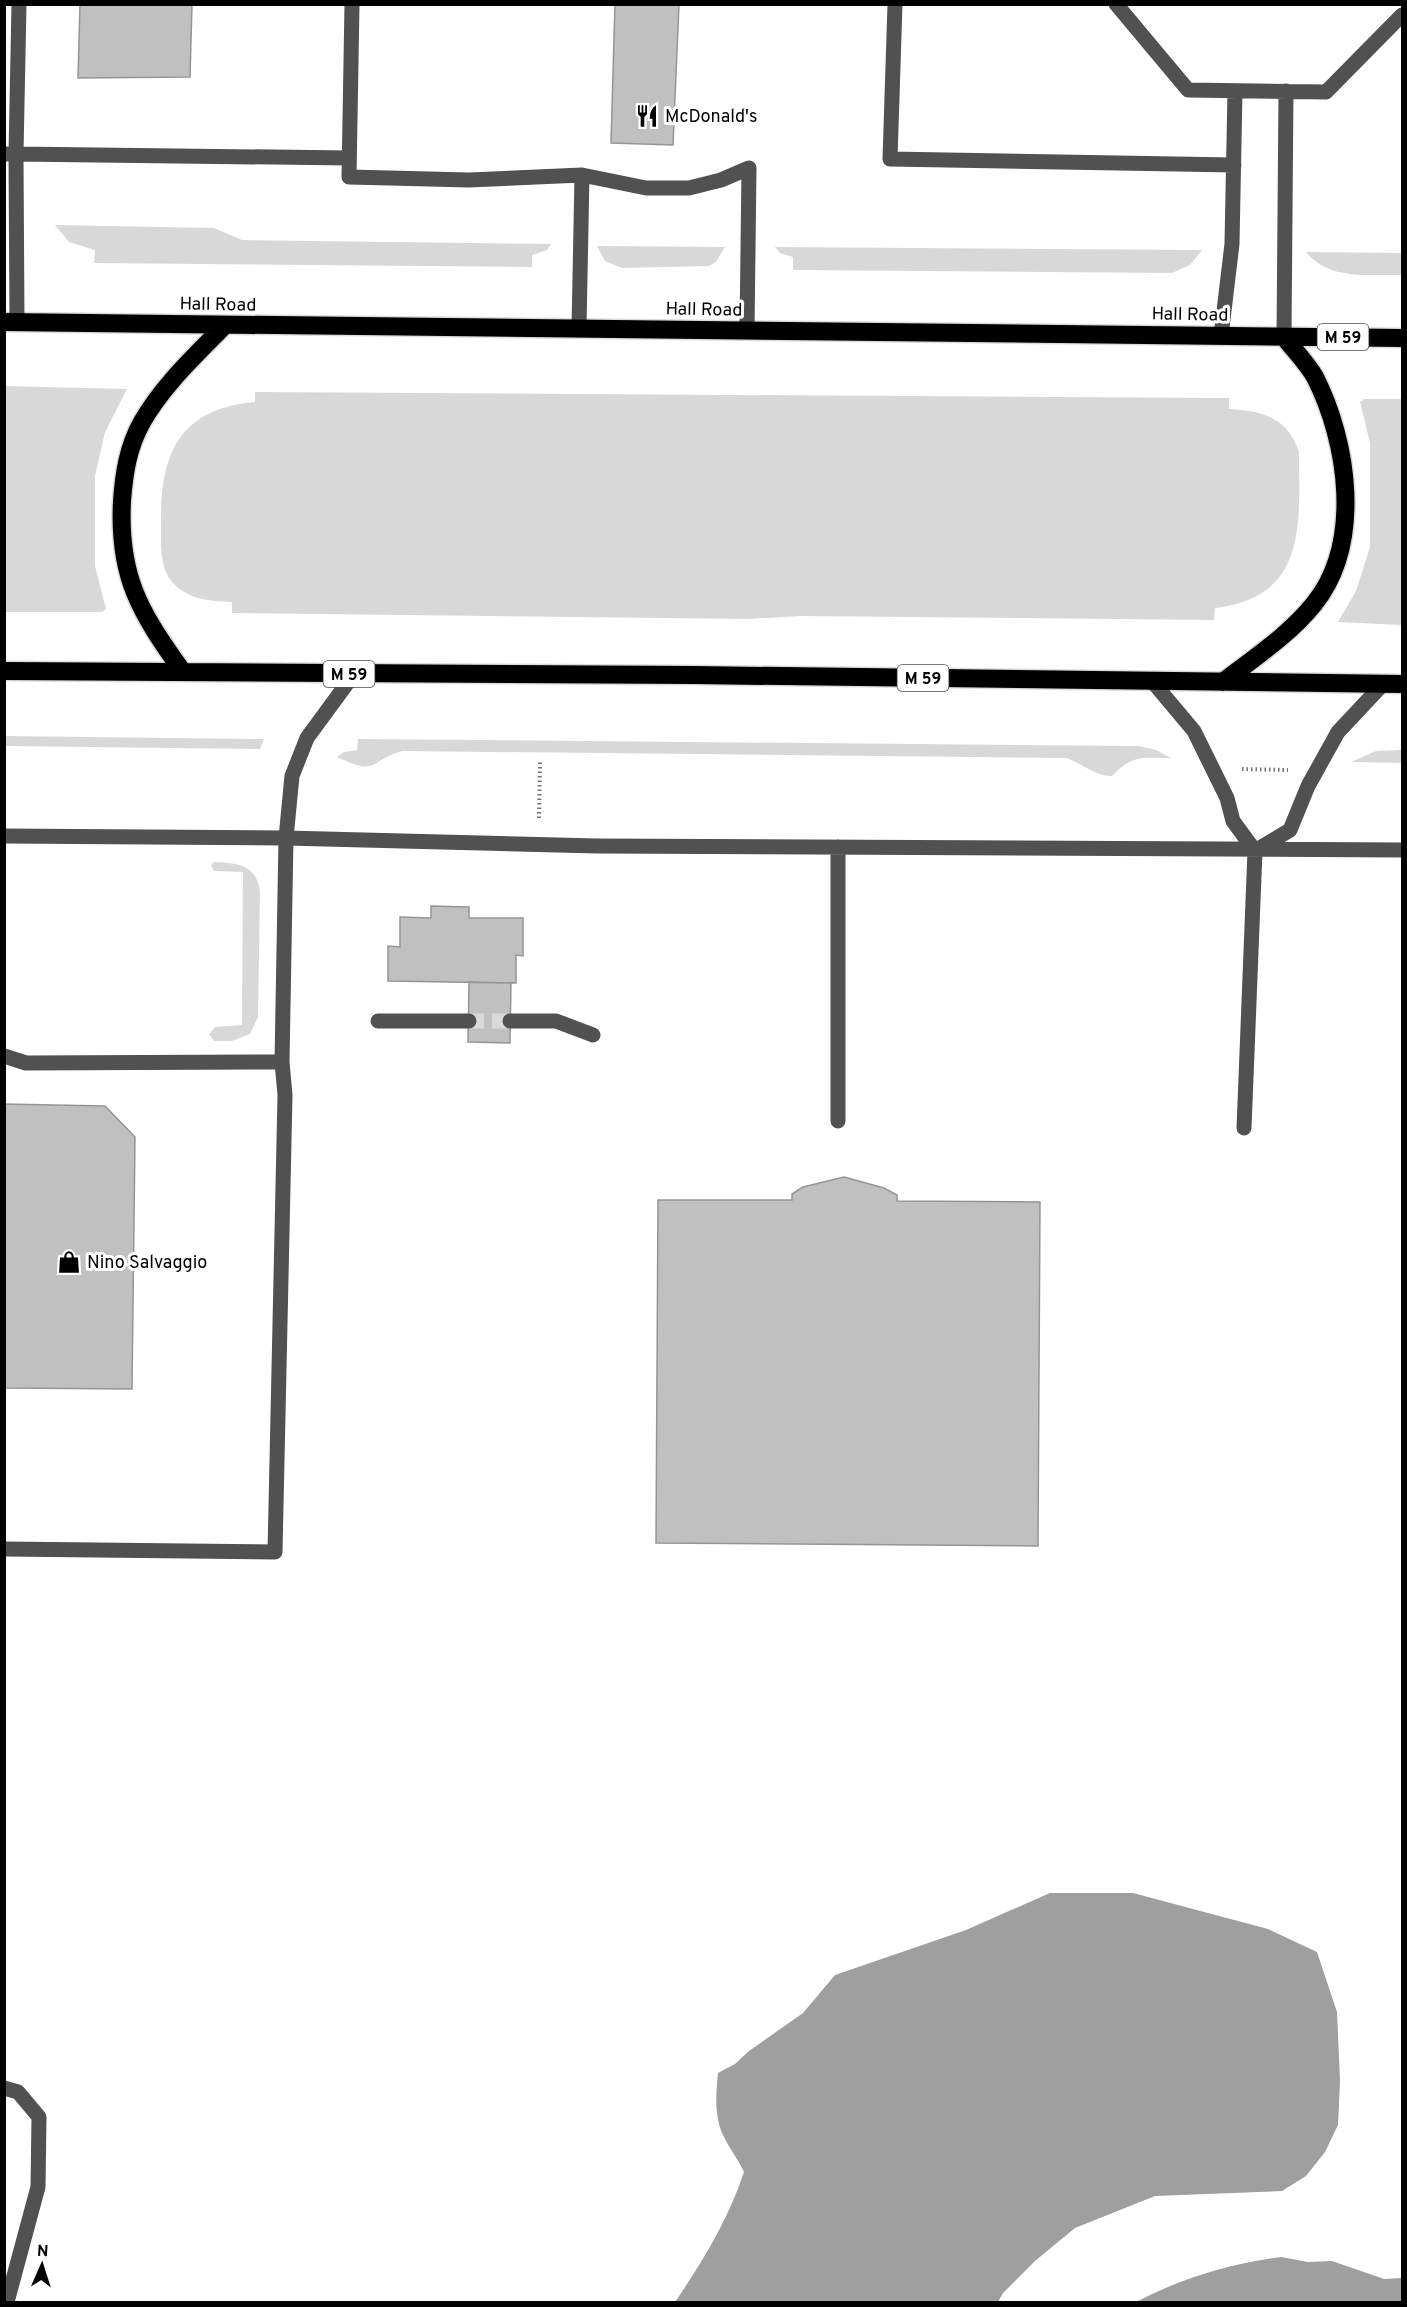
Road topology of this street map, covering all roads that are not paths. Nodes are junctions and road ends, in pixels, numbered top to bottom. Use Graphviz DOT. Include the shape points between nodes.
graph roads {
  1 [pos="19,4"];
  2 [pos="352,4"];
  3 [pos="895,4"];
  4 [pos="1116,4"];
  5 [pos="1402,15"];
  6 [pos="1234,91"];
  7 [pos="1286,92"];
  8 [pos="10,154"];
  9 [pos="350,158"];
  10 [pos="1234,165"];
  11 [pos="582,175"];
  12 [pos="11,322"];
  13 [pos="225,326"];
  14 [pos="579,328"];
  15 [pos="747,331"];
  16 [pos="1221,336"];
  17 [pos="1284,337"];
  18 [pos="1402,338"];
  19 [pos="4,670"];
  20 [pos="183,672"];
  21 [pos="354,674"];
  22 [pos="1152,681"];
  23 [pos="1224,682"];
  24 [pos="1383,684"];
  25 [pos="1402,684"];
  26 [pos="4,836"];
  27 [pos="286,838"];
  28 [pos="838,847"];
  29 [pos="1255,850"];
  30 [pos="1402,850"];
  31 [pos="378,1021"];
  32 [pos="469,1021"];
  33 [pos="510,1021"];
  34 [pos="593,1035"];
  35 [pos="4,1056"];
  36 [pos="282,1062"];
  37 [pos="838,1121"];
  38 [pos="1244,1128"];
  39 [pos="4,1549"];
  40 [pos="4,2088"];
  41 [pos="7,2302"];
  1 -- 8 [label="lane"];
  2 -- 9 [label="lane"];
  3 -- 10 [label="lane" via="890,159"];
  4 -- 6 [label="lane" via="1188,90"];
  5 -- 7 [label="lane" via="1326,92"];
  6 -- 7 [label="lane"];
  6 -- 10 [label="lane"];
  7 -- 17 [label="lane"];
  8 -- 9 [label="lane"];
  8 -- 12 [label="lane"];
  9 -- 11 [label="lane" via="349,177 469,180"];
  10 -- 16 [label="lane" via="1230,274"];
  11 -- 14 [label="lane"];
  11 -- 15 [label="lane" via="645,188 689,188 749,168"];
  12 -- 13 [label="highway, Hall Road / M 59"];
  13 -- 14 [label="highway, Hall Road / M 59"];
  13 -- 20 [label="highway" via="156,400 130,447 124,472 121,543 125,567 143,613"];
  14 -- 15 [label="highway, Hall Road / M 59"];
  15 -- 16 [label="highway, Hall Road / M 59"];
  16 -- 17 [label="highway, Hall Road / M 59"];
  17 -- 18 [label="highway, Hall Road / M 59"];
  17 -- 23 [label="highway" via="1313,375 1339,436 1345,498 1341,545 1334,572 1313,604 1293,626"];
  19 -- 20 [label="highway, M 59"];
  20 -- 21 [label="highway, M 59"];
  21 -- 22 [label="highway, M 59"];
  21 -- 27 [label="lane" via="318,722 296,760"];
  22 -- 23 [label="highway, M 59"];
  22 -- 29 [label="lane" via="1194,731 1223,788 1233,821"];
  23 -- 24 [label="highway, M 59"];
  24 -- 25 [label="highway, M 59"];
  24 -- 29 [label="lane" via="1338,732 1308,786 1290,830"];
  26 -- 27 [label="lane"];
  27 -- 28 [label="lane" via="539,846"];
  27 -- 36 [label="lane"];
  28 -- 29 [label="lane"];
  28 -- 37 [label="lane"];
  29 -- 30 [label="lane"];
  29 -- 38 [label="lane"];
  31 -- 32 [label="lane"];
  33 -- 34 [label="lane" via="556,1021"];
  35 -- 36 [label="lane" via="26,1063"];
  36 -- 39 [label="lane" via="285,1095 275,1552"];
  40 -- 41 [label="lane" via="18,2092 39,2117 38,2187"];
}
